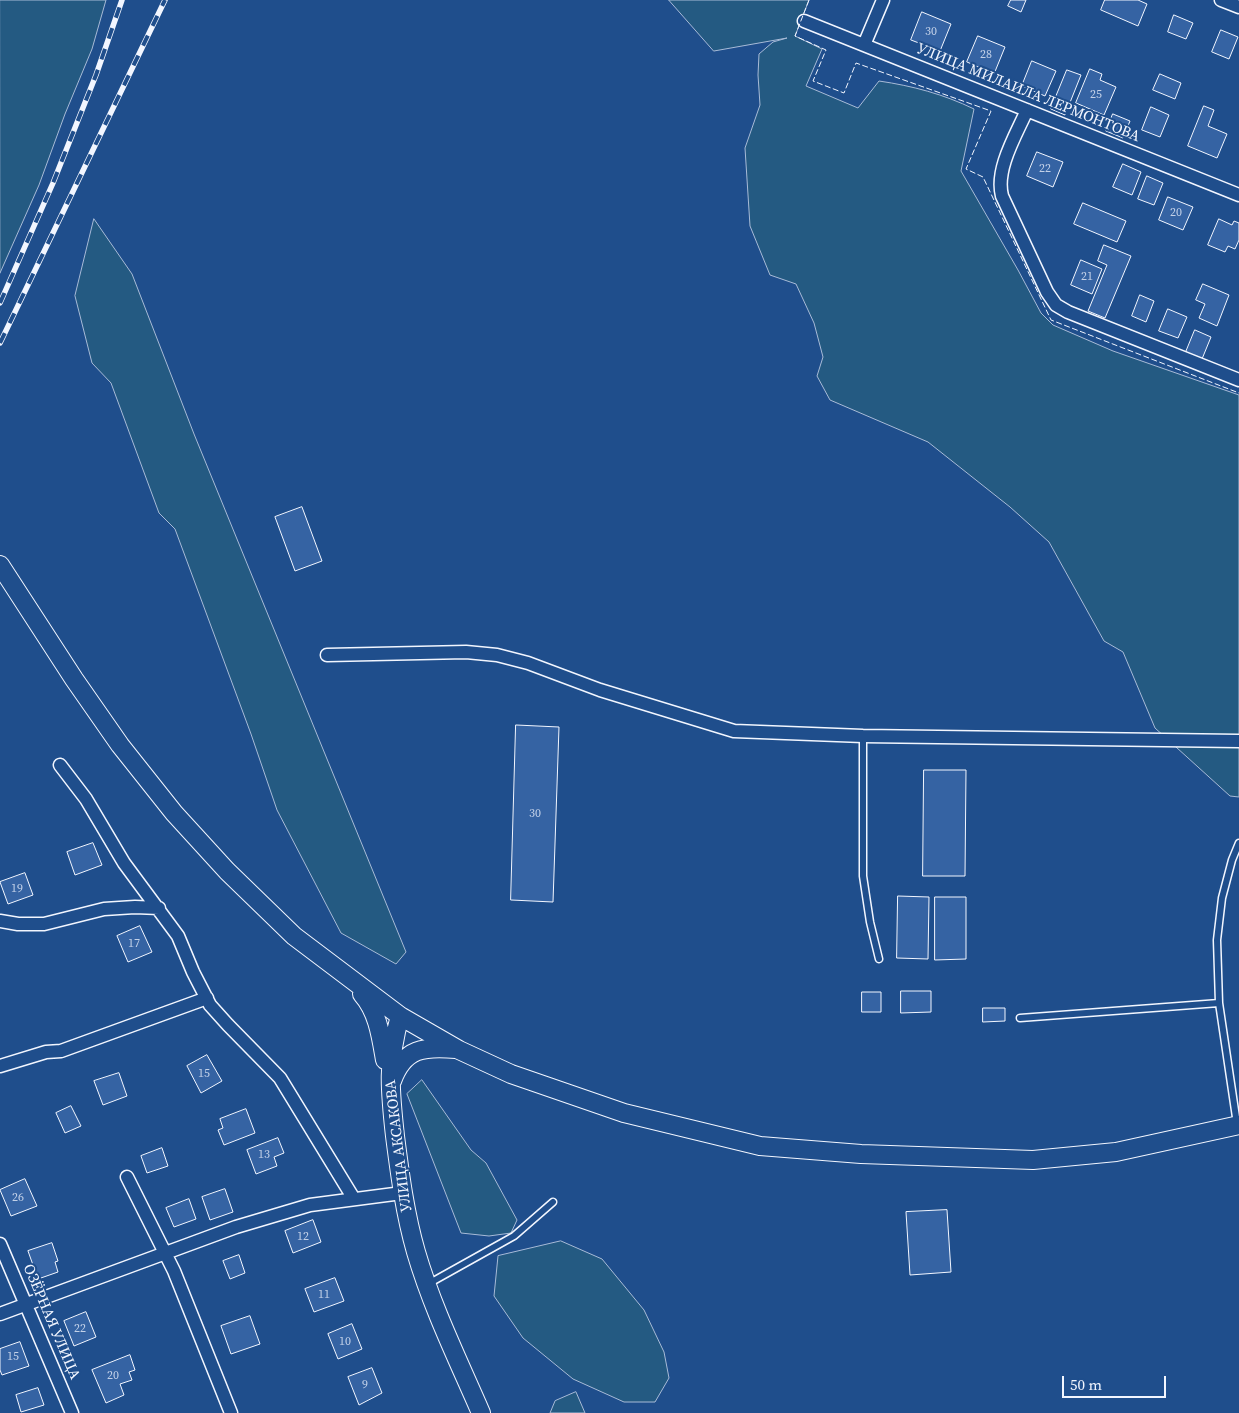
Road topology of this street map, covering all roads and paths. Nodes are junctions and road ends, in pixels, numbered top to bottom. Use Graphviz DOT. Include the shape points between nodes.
graph roads {
  1 [pos="883,0"];
  2 [pos="804,21"];
  3 [pos="864,45"];
  4 [pos="1027,110"];
  5 [pos="1239,195"];
  6 [pos="1239,380"];
  7 [pos="0,565"];
  8 [pos="327,656"];
  9 [pos="863,736"];
  10 [pos="1239,741"];
  11 [pos="60,765"];
  12 [pos="1239,843"];
  13 [pos="158,908"];
  14 [pos="0,921"];
  15 [pos="879,959"];
  16 [pos="346,977"];
  17 [pos="207,998"];
  18 [pos="1220,1002"];
  19 [pos="400,1016"];
  20 [pos="1020,1018"];
  21 [pos="459,1050"];
  22 [pos="0,1066"];
  23 [pos="390,1088"];
  24 [pos="1238,1125"];
  25 [pos="127,1177"];
  26 [pos="402,1193"];
  27 [pos="354,1199"];
  28 [pos="553,1202"];
  29 [pos="0,1244"];
  30 [pos="165,1254"];
  31 [pos="426,1285"];
  32 [pos="26,1304"];
  33 [pos="0,1314"];
  34 [pos="72,1413"];
  35 [pos="231,1413"];
  36 [pos="481,1413"];
  1 -- 3 [label="street"];
  2 -- 3 [label="street, УЛИЦА МИЛАИЛА ЛЕРМОНТОВА"];
  3 -- 4 [label="street, УЛИЦА МИЛАИЛА ЛЕРМОНТОВА"];
  4 -- 5 [label="street, УЛИЦА МИЛАИЛА ЛЕРМОНТОВА"];
  4 -- 6 [label="street" via="1001,173 1000,190 1053,301 1068,312"];
  7 -- 16 [label="main road" via="120,745 174,813 226,871 280,923"];
  8 -- 9 [label="street" via="466,652 497,655 734,731"];
  9 -- 10 [label="street"];
  9 -- 15 [label="lane" via="863,876"];
  11 -- 13 [label="street" via="86,799 124,863"];
  12 -- 18 [label="lane" via="1222,898 1217,940"];
  13 -- 14 [label="street" via="104,909 44,924"];
  13 -- 17 [label="street" via="178,936"];
  16 -- 19 [label="main road"];
  16 -- 23 [label="main road" via="368,1001 376,1017"];
  17 -- 22 [label="street" via="61,1052 46,1052"];
  17 -- 27 [label="street" via="228,1025 280,1078"];
  18 -- 20 [label="lane"];
  18 -- 24 [label="lane"];
  19 -- 21 [label="main road"];
  19 -- 23 [label="main road, УЛИЦА АКСАКОВА" via="391,1054"];
  21 -- 23 [label="main road" via="440,1048 413,1052 403,1060"];
  21 -- 24 [label="main road" via="511,1074 624,1113 760,1146 1033,1160 1116,1152"];
  23 -- 26 [label="main road, УЛИЦА АКСАКОВА"];
  25 -- 30 [label="street"];
  26 -- 27 [label="street"];
  26 -- 31 [label="main road, УЛИЦА АКСАКОВА"];
  27 -- 30 [label="street" via="310,1205 236,1227"];
  28 -- 31 [label="lane" via="514,1236"];
  29 -- 32 [label="street, ОЗЁРНАЯ УЛИЦА"];
  30 -- 32 [label="street"];
  30 -- 35 [label="street"];
  31 -- 36 [label="main road, УЛИЦА АКСАКОВА"];
  32 -- 33 [label="street"];
  32 -- 34 [label="street, ОЗЁРНАЯ УЛИЦА"];
}
